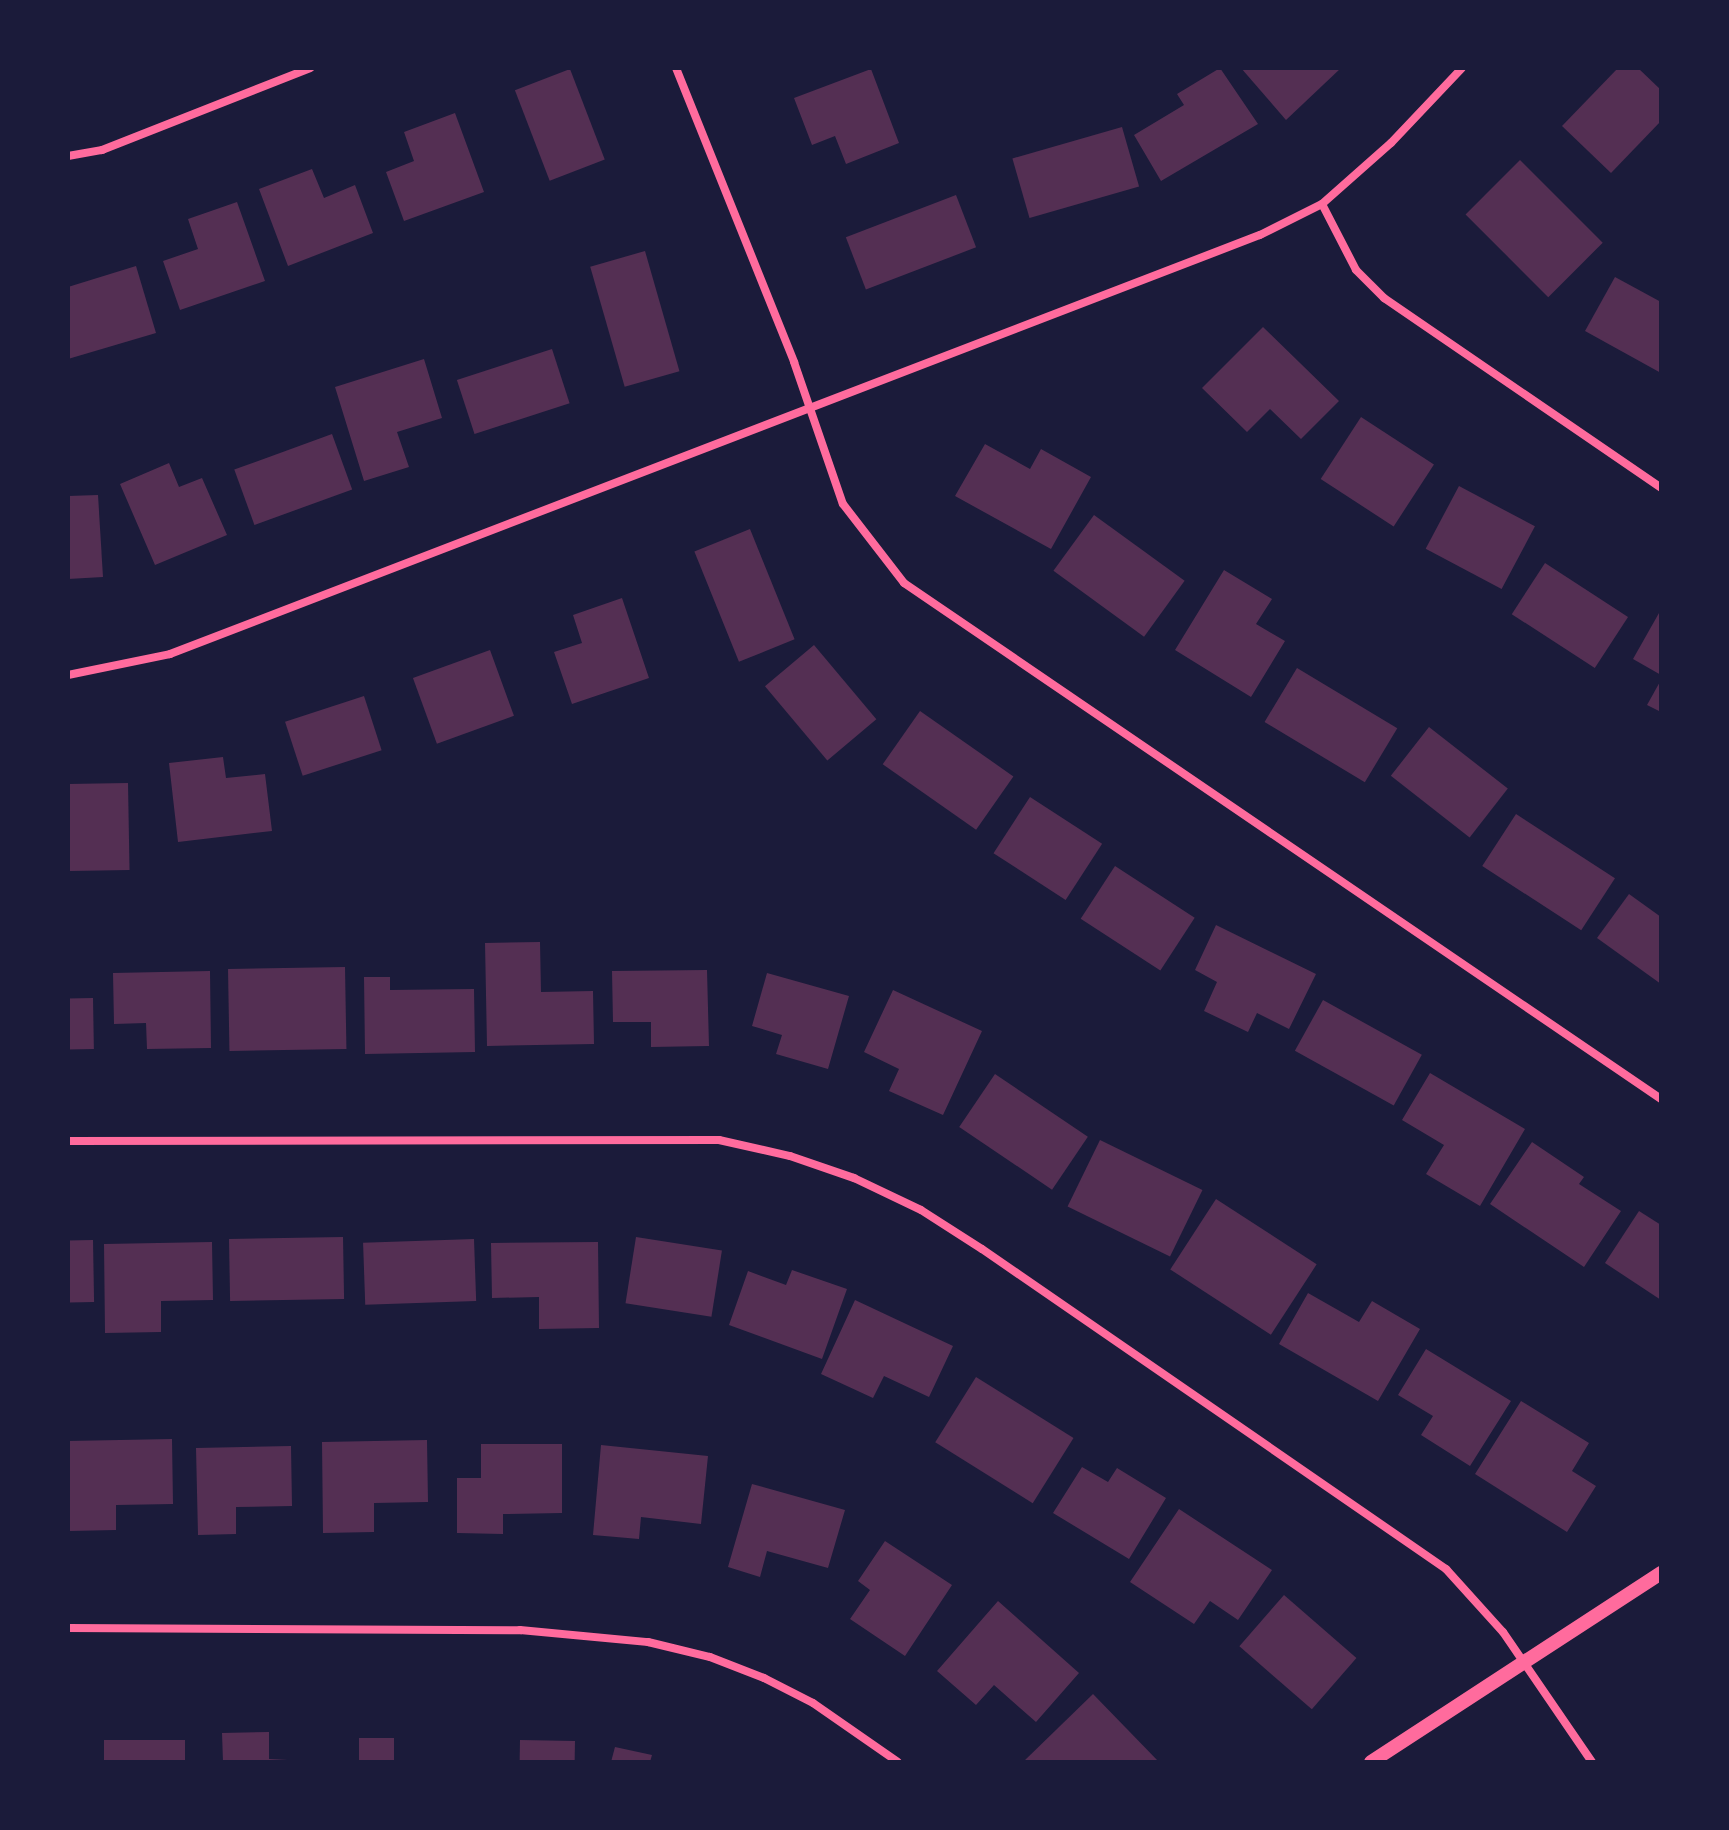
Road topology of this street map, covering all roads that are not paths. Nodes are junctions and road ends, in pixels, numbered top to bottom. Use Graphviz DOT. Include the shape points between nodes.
graph roads {
  1 [pos="310,68"];
  2 [pos="676,68"];
  3 [pos="1462,68"];
  4 [pos="68,156"];
  5 [pos="1322,204"];
  6 [pos="808,408"];
  7 [pos="1661,488"];
  8 [pos="68,675"];
  9 [pos="1661,1099"];
  10 [pos="68,1141"];
  11 [pos="1661,1573"];
  12 [pos="68,1628"];
  13 [pos="1525,1662"];
  14 [pos="898,1762"];
  15 [pos="1371,1762"];
  16 [pos="1592,1762"];
  1 -- 4 [label="street" via="102,150"];
  2 -- 6 [label="street"];
  3 -- 5 [label="street" via="1391,143"];
  5 -- 6 [label="street" via="1260,235"];
  5 -- 7 [label="street" via="1356,270 1384,298"];
  6 -- 8 [label="street" via="170,654"];
  6 -- 9 [label="street" via="843,504 904,583"];
  10 -- 13 [label="street" via="719,1140 841,1174 921,1210 982,1249 1446,1569 1477,1599"];
  11 -- 13 [label="street"];
  12 -- 14 [label="street" via="520,1630 648,1642 710,1657 764,1678 813,1703"];
  13 -- 15 [label="street"];
  13 -- 16 [label="street"];
}
